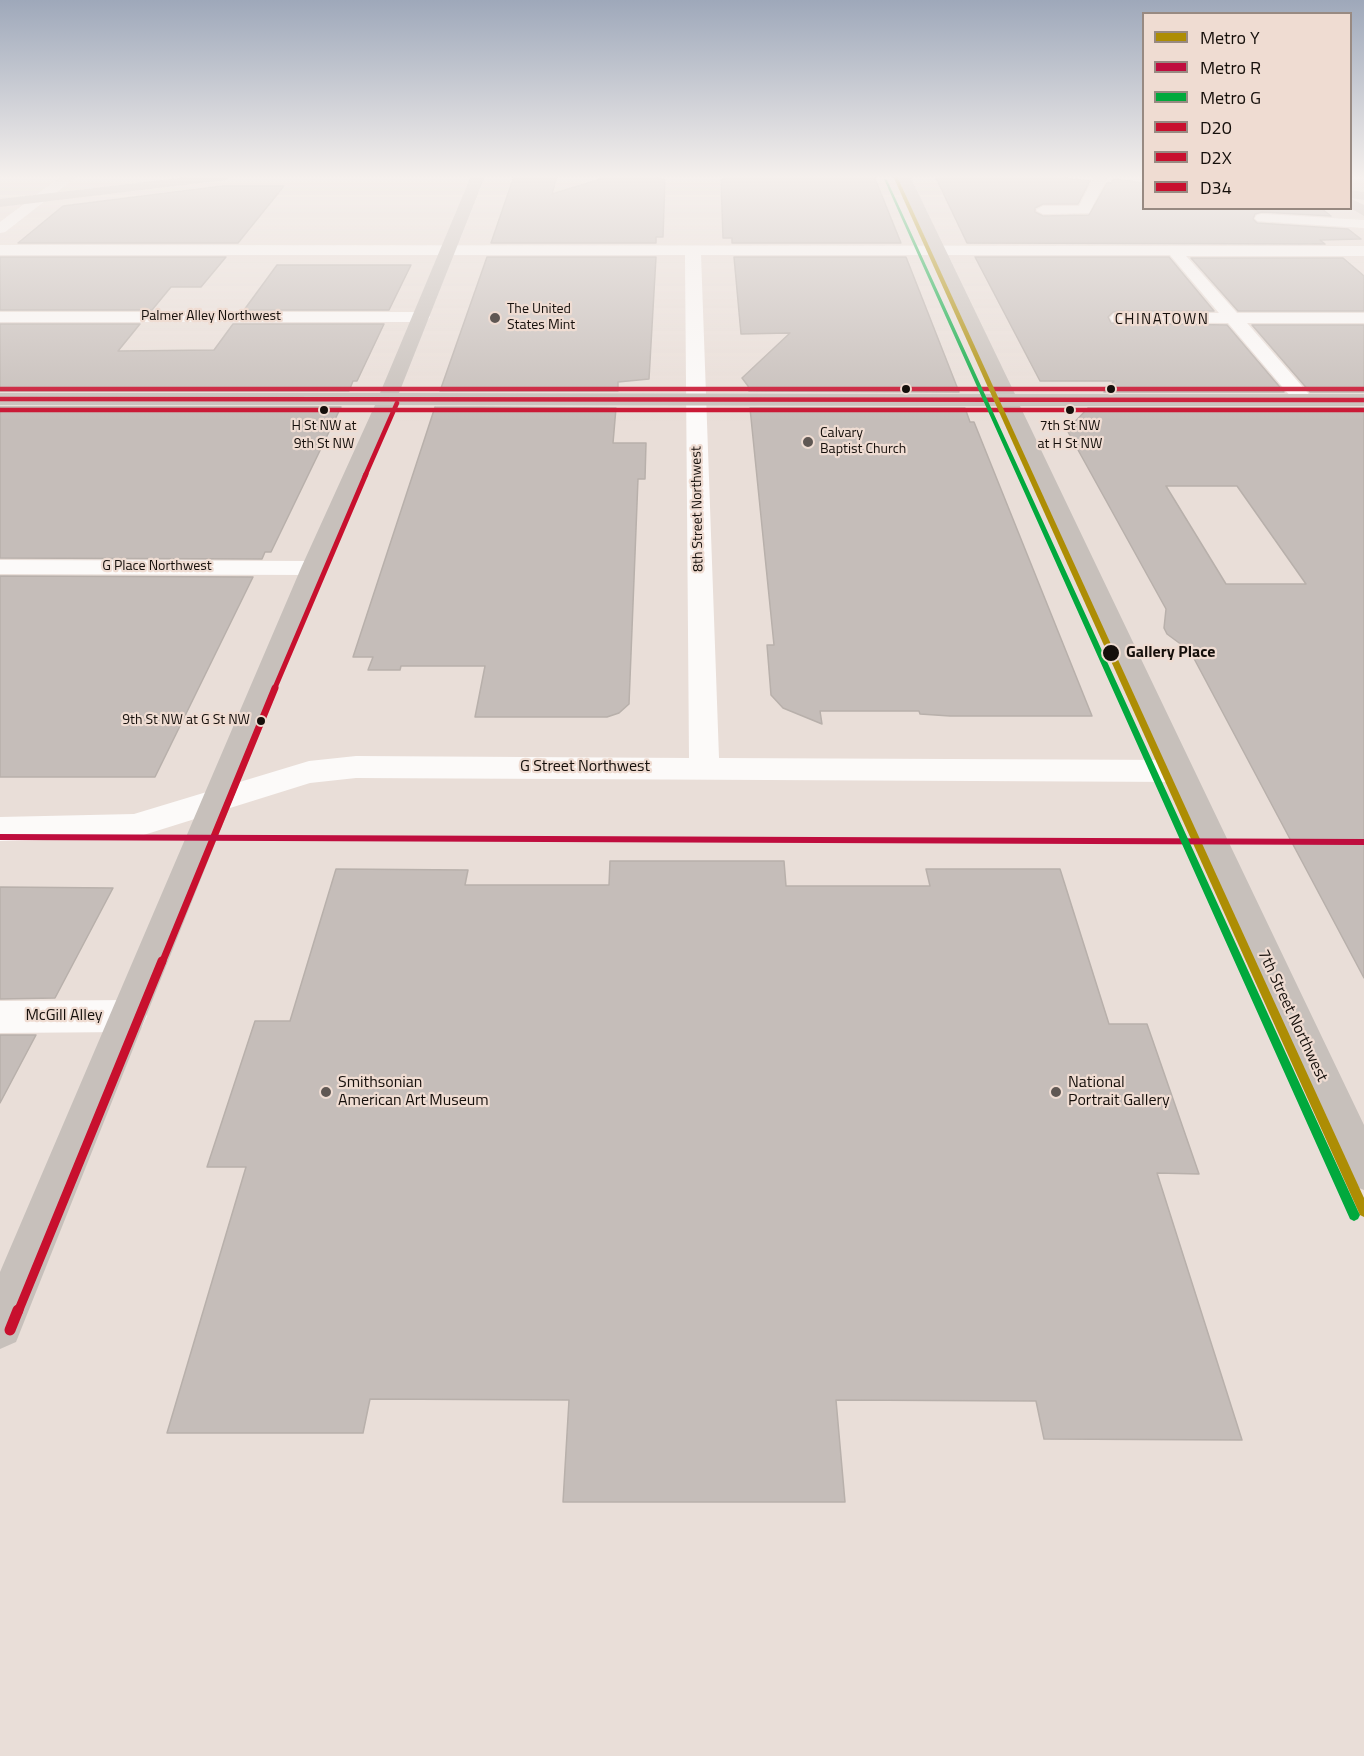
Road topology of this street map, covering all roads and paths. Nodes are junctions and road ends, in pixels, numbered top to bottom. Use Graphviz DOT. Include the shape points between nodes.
graph roads {
  1 [pos="445,258"];
  2 [pos="693,258"];
  3 [pos="943,258"];
  4 [pos="1180,258"];
  5 [pos="0,317"];
  6 [pos="421,317"];
  7 [pos="1119,318"];
  8 [pos="1233,318"];
  9 [pos="1364,318"];
  10 [pos="0,399"];
  11 [pos="387,399"];
  12 [pos="695,399"];
  13 [pos="1008,400"];
  14 [pos="1304,400"];
  15 [pos="1364,400"];
  16 [pos="0,567"];
  17 [pos="314,568"];
  18 [pos="704,768"];
  19 [pos="1179,771"];
  20 [pos="217,801"];
  21 [pos="0,829"];
  22 [pos="129,1016"];
  23 [pos="0,1017"];
  24 [pos="1364,1170"];
  25 [pos="0,1326"];
  1 -- 6 [label="main road"];
  2 -- 12 [label="street, 8th Street Northwest"];
  3 -- 13 [label="main road, 7th Street Northwest"];
  4 -- 8 [label="street"];
  5 -- 6 [label="street, Palmer Alley Northwest"];
  6 -- 11 [label="main road"];
  7 -- 8 [label="street"];
  8 -- 9 [label="street"];
  8 -- 14 [label="street"];
  10 -- 11 [label="main road"];
  11 -- 12 [label="main road"];
  11 -- 17 [label="main road"];
  12 -- 13 [label="main road"];
  12 -- 18 [label="street, 8th Street Northwest"];
  13 -- 14 [label="main road"];
  13 -- 19 [label="main road, 7th Street Northwest"];
  14 -- 15 [label="main road"];
  16 -- 17 [label="street, G Place Northwest"];
  17 -- 20 [label="main road"];
  18 -- 19 [label="street, G Street Northwest"];
  18 -- 20 [label="street, G Street Northwest" via="348,767 309,772"];
  19 -- 24 [label="main road, 7th Street Northwest"];
  20 -- 21 [label="street, G Street Northwest" via="134,826"];
  20 -- 22 [label="main road"];
  22 -- 23 [label="street, McGill Alley"];
  22 -- 25 [label="main road"];
}
